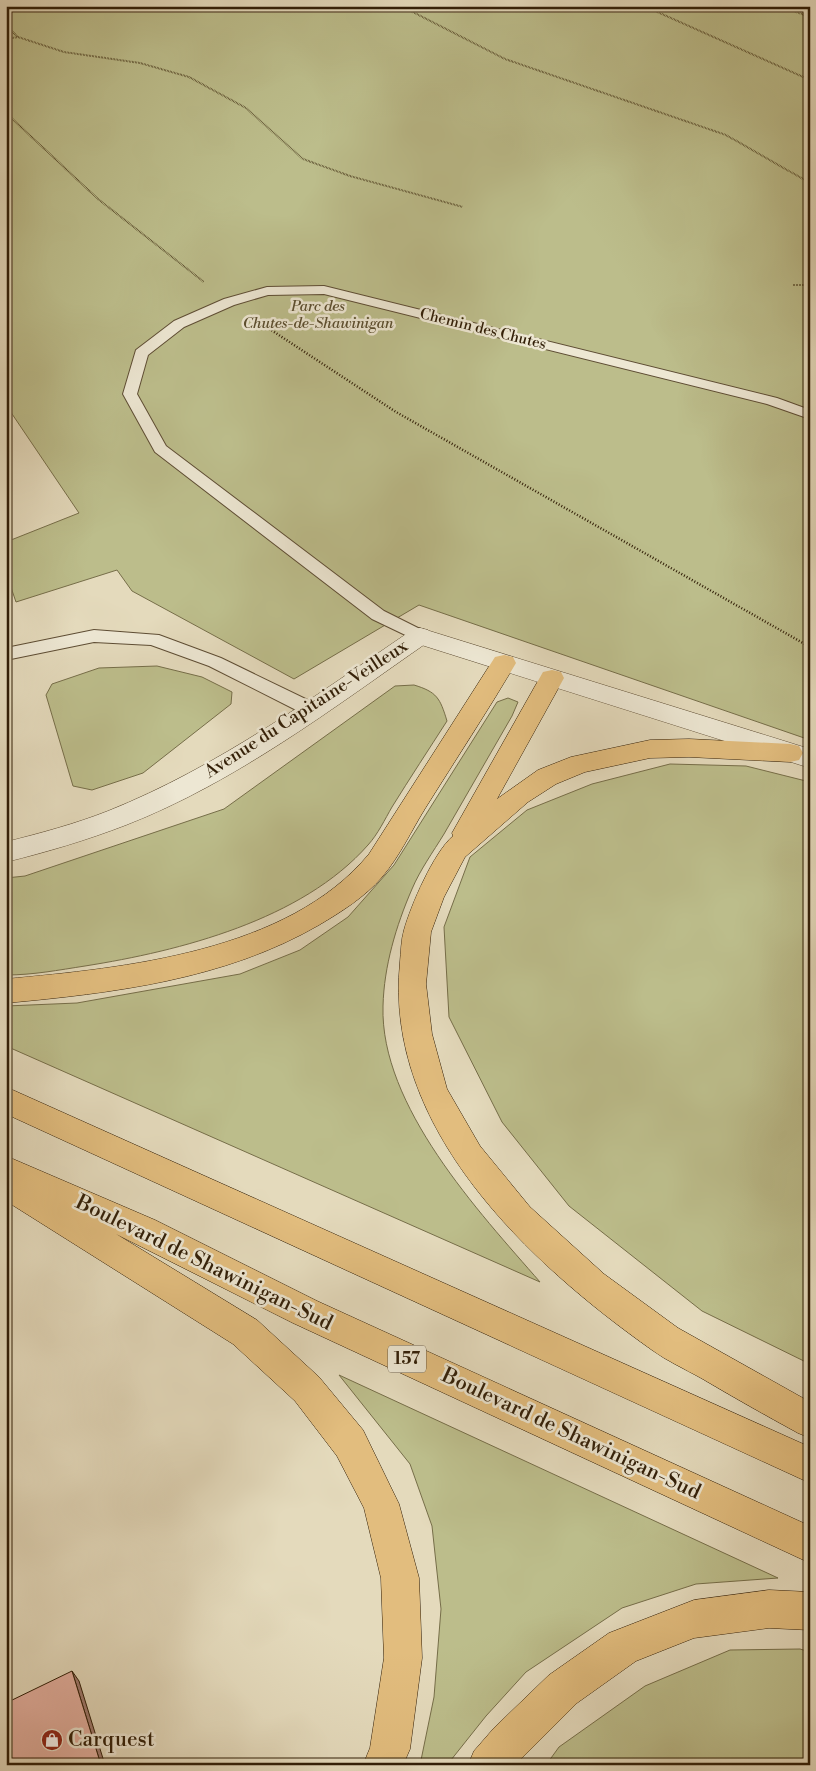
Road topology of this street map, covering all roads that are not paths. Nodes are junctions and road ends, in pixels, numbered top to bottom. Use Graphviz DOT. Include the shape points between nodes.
graph roads {
  1 [pos="810,415"];
  2 [pos="420,636"];
  3 [pos="6,654"];
  4 [pos="504,663"];
  5 [pos="552,678"];
  6 [pos="312,710"];
  7 [pos="800,756"];
  8 [pos="456,850"];
  9 [pos="6,852"];
  10 [pos="6,991"];
  11 [pos="6,1100"];
  12 [pos="6,1170"];
  13 [pos="6,1184"];
  14 [pos="810,1421"];
  15 [pos="810,1464"];
  16 [pos="810,1545"];
  17 [pos="810,1611"];
  18 [pos="383,1765"];
  19 [pos="488,1765"];
  1 -- 2 [label="lane, Chemin des Chutes" via="772,401 324,290 267,292 229,302 179,324 141,353 130,394 160,449 378,615"];
  2 -- 4 [label="street, Avenue du Capitaine-Veilleux"];
  2 -- 6 [label="street, Avenue du Capitaine-Veilleux"];
  3 -- 6 [label="lane" via="94,636 153,639 215,662"];
  4 -- 5 [label="street, Avenue du Capitaine-Veilleux"];
  4 -- 10 [label="main road" via="388,846 364,877 328,906 286,932 180,968"];
  5 -- 7 [label="street, Avenue du Capitaine-Veilleux"];
  5 -- 8 [label="main road"];
  6 -- 9 [label="street, Avenue du Capitaine-Veilleux" via="211,772 124,815 43,844"];
  7 -- 8 [label="main road" via="689,748 650,749 580,764 546,777 519,795"];
  8 -- 14 [label="main road" via="430,897 417,932 412,984 417,1034 433,1092 469,1156 519,1217 592,1286 666,1340"];
  11 -- 15 [label="main road"];
  12 -- 16 [label="main road, Boulevard de Shawinigan-Sud / 157"];
  13 -- 18 [label="main road" via="245,1332 307,1389 350,1444 381,1504 400,1578 404,1658 390,1749"];
  17 -- 19 [label="main road" via="769,1609 694,1619 623,1647 563,1689"];
}
